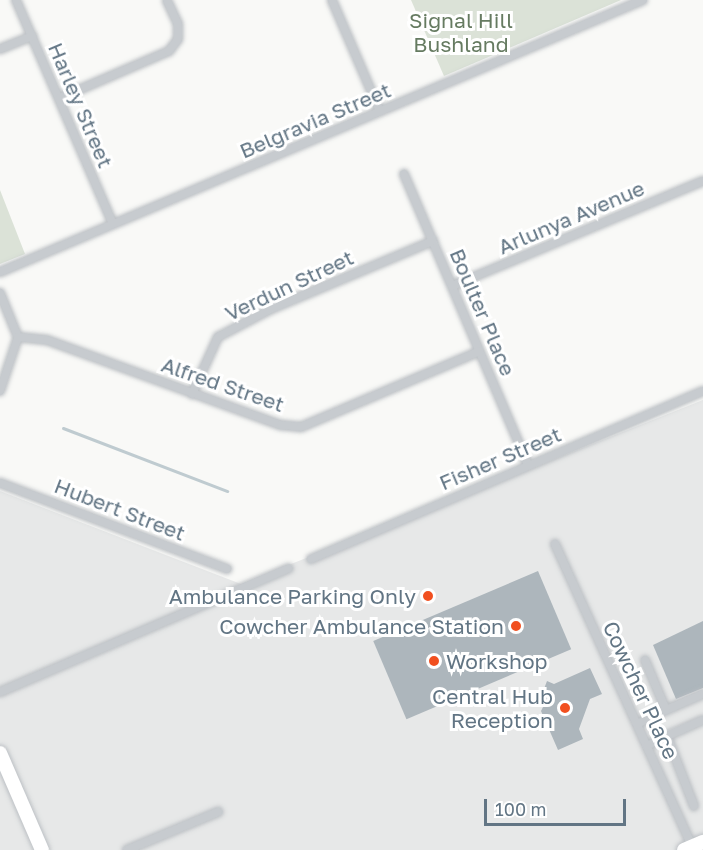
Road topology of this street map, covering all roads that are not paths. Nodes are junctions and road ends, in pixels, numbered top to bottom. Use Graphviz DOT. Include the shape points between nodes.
graph roads {
  1 [pos="16,0"];
  2 [pos="167,0"];
  3 [pos="332,0"];
  4 [pos="643,0"];
  5 [pos="32,36"];
  6 [pos="0,49"];
  7 [pos="60,98"];
  8 [pos="379,109"];
  9 [pos="404,174"];
  10 [pos="703,181"];
  11 [pos="113,224"];
  12 [pos="433,241"];
  13 [pos="0,272"];
  14 [pos="452,286"];
  15 [pos="0,293"];
  16 [pos="18,337"];
  17 [pos="480,351"];
  18 [pos="0,391"];
  19 [pos="703,391"];
  20 [pos="192,394"];
  21 [pos="528,465"];
  22 [pos="0,483"];
  23 [pos="555,544"];
  24 [pos="311,559"];
  25 [pos="227,568"];
  26 [pos="289,568"];
  27 [pos="645,660"];
  28 [pos="0,692"];
  29 [pos="703,694"];
  30 [pos="666,710"];
  31 [pos="703,720"];
  32 [pos="638,724"];
  33 [pos="667,736"];
  34 [pos="647,746"];
  35 [pos="0,753"];
  36 [pos="694,806"];
  37 [pos="219,812"];
  38 [pos="693,847"];
  39 [pos="42,850"];
  40 [pos="127,850"];
  1 -- 5 [label="street, Harley Street"];
  2 -- 7 [label="street" via="178,24 178,39 169,51"];
  3 -- 8 [label="street"];
  4 -- 8 [label="street, Belgravia Street"];
  5 -- 6 [label="street"];
  5 -- 7 [label="street, Harley Street"];
  7 -- 11 [label="street, Harley Street"];
  8 -- 11 [label="street, Belgravia Street"];
  9 -- 12 [label="street, Boulter Place"];
  10 -- 14 [label="street, Arlunya Avenue"];
  11 -- 13 [label="street, Belgravia Street"];
  12 -- 14 [label="street, Boulter Place"];
  12 -- 20 [label="street, Verdun Street" via="271,309 218,337"];
  14 -- 17 [label="street, Boulter Place"];
  15 -- 16 [label="street"];
  16 -- 18 [label="street"];
  16 -- 20 [label="street, Alfred Street" via="47,340"];
  17 -- 20 [label="street, Alfred Street" via="301,427 281,425"];
  17 -- 21 [label="street, Boulter Place"];
  19 -- 21 [label="street, Fisher Street"];
  21 -- 24 [label="street, Fisher Street"];
  22 -- 25 [label="street, Hubert Street"];
  23 -- 32 [label="street, Cowcher Place"];
  26 -- 28 [label="street"];
  27 -- 30 [label="street"];
  29 -- 30 [label="street"];
  30 -- 32 [label="street"];
  31 -- 33 [label="street"];
  32 -- 34 [label="street, Cowcher Place"];
  33 -- 34 [label="street"];
  33 -- 36 [label="street"];
  34 -- 38 [label="street, Cowcher Place"];
  35 -- 39 [label="main road"];
  37 -- 40 [label="street"];
}
